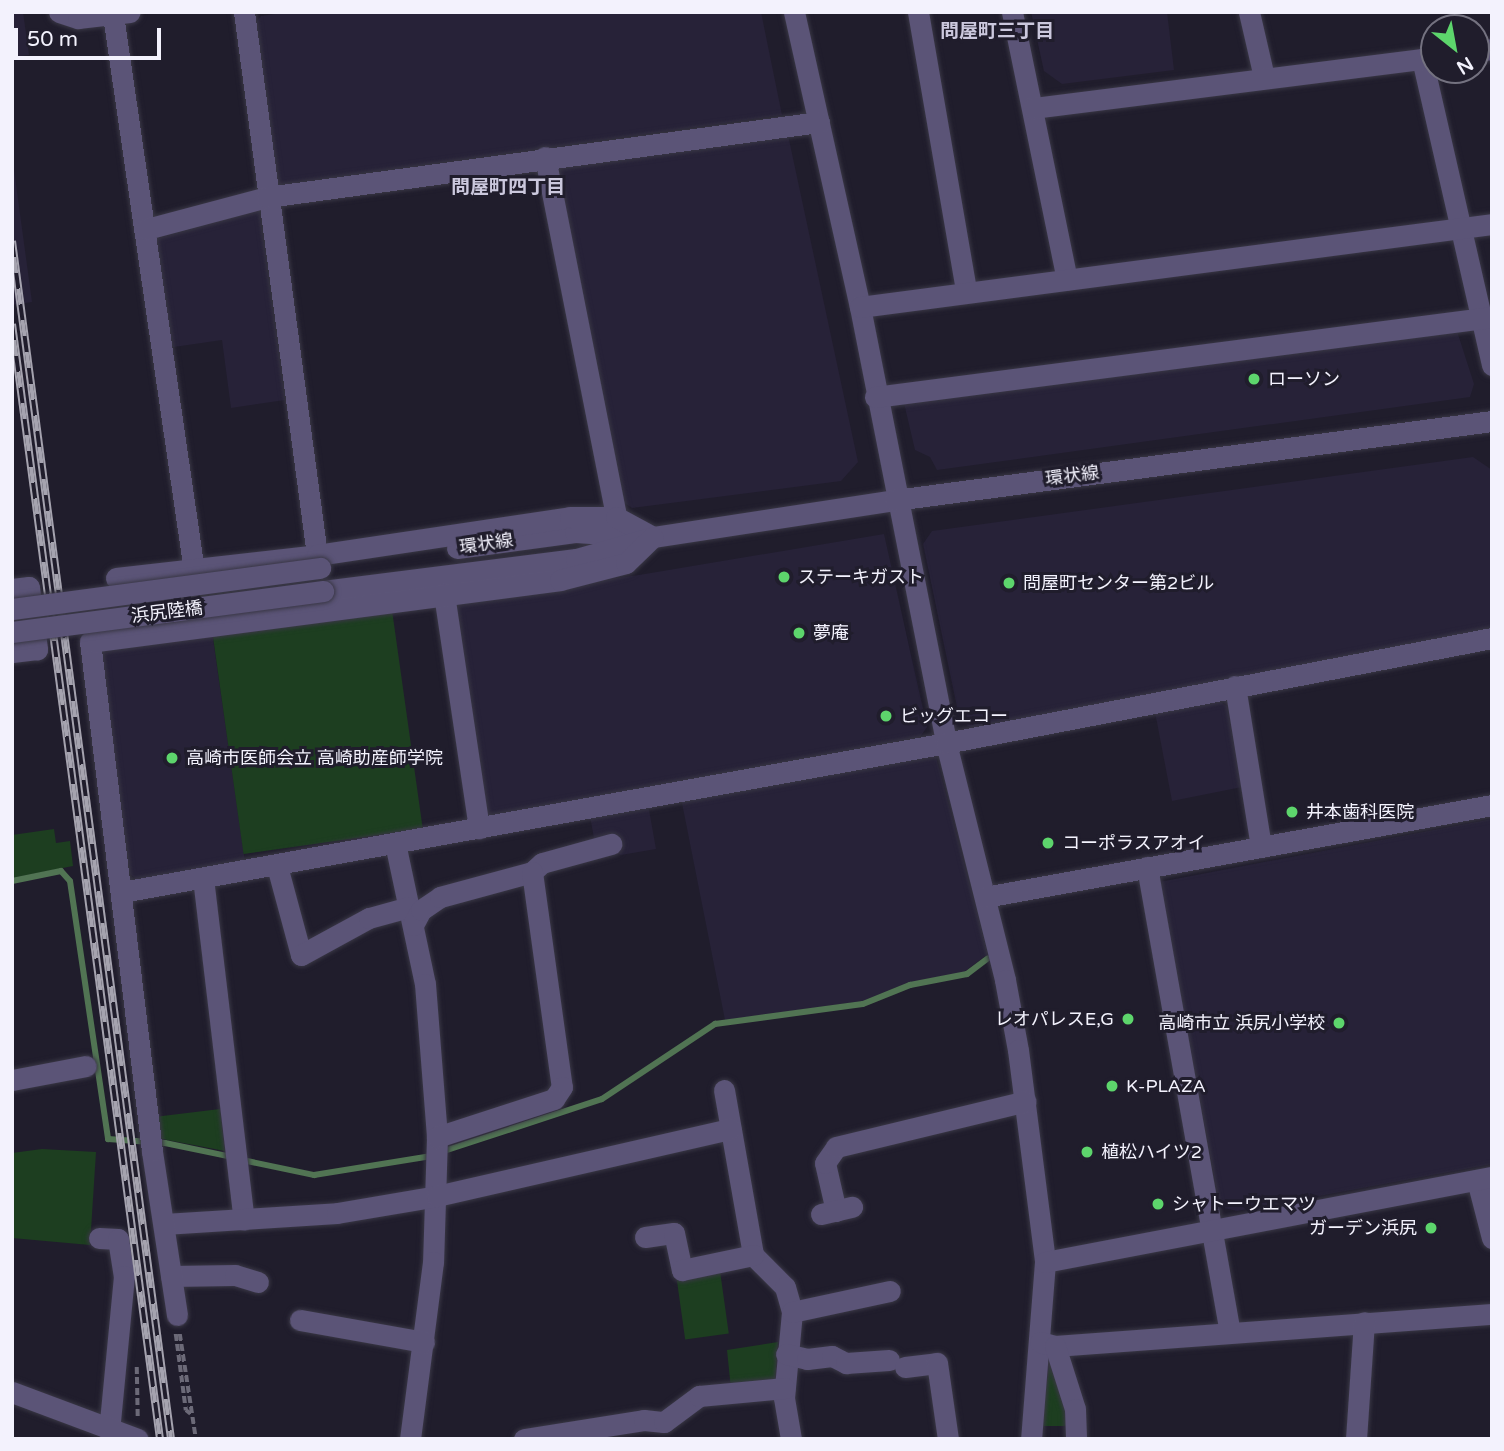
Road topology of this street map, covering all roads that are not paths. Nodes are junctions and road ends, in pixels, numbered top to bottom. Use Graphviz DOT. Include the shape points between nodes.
graph roads {
  1 [pos="59,12"];
  2 [pos="244,12"];
  3 [pos="794,12"];
  4 [pos="918,12"];
  5 [pos="1013,12"];
  6 [pos="1249,12"];
  7 [pos="122,13"];
  8 [pos="1420,59"];
  9 [pos="1264,77"];
  10 [pos="1433,84"];
  11 [pos="1033,108"];
  12 [pos="819,122"];
  13 [pos="545,157"];
  14 [pos="267,197"];
  15 [pos="1492,224"];
  16 [pos="1462,227"];
  17 [pos="147,229"];
  18 [pos="1067,279"];
  19 [pos="966,291"];
  20 [pos="860,307"];
  21 [pos="1487,318"];
  22 [pos="1492,365"];
  23 [pos="874,397"];
  24 [pos="1492,421"];
  25 [pos="895,500"];
  26 [pos="616,517"];
  27 [pos="653,537"];
  28 [pos="318,561"];
  29 [pos="194,571"];
  30 [pos="116,578"];
  31 [pos="12,589"];
  32 [pos="323,591"];
  33 [pos="444,594"];
  34 [pos="12,609"];
  35 [pos="12,632"];
  36 [pos="1492,638"];
  37 [pos="12,652"];
  38 [pos="1235,687"];
  39 [pos="946,743"];
  40 [pos="1492,805"];
  41 [pos="479,828"];
  42 [pos="395,843"];
  43 [pos="611,844"];
  44 [pos="1261,847"];
  45 [pos="277,866"];
  46 [pos="1147,867"];
  47 [pos="532,872"];
  48 [pos="203,878"];
  49 [pos="122,892"];
  50 [pos="985,897"];
  51 [pos="411,916"];
  52 [pos="86,1066"];
  53 [pos="12,1080"];
  54 [pos="724,1090"];
  55 [pos="1026,1101"];
  56 [pos="730,1129"];
  57 [pos="436,1137"];
  58 [pos="1484,1178"];
  59 [pos="437,1196"];
  60 [pos="837,1211"];
  61 [pos="244,1220"];
  62 [pos="164,1224"];
  63 [pos="1214,1230"];
  64 [pos="645,1237"];
  65 [pos="99,1238"];
  66 [pos="1492,1238"];
  67 [pos="753,1255"];
  68 [pos="1045,1262"];
  69 [pos="172,1276"];
  70 [pos="258,1282"];
  71 [pos="890,1291"];
  72 [pos="792,1312"];
  73 [pos="1492,1314"];
  74 [pos="176,1318"];
  75 [pos="300,1321"];
  76 [pos="1364,1322"];
  77 [pos="1230,1332"];
  78 [pos="424,1342"];
  79 [pos="1048,1344"];
  80 [pos="786,1354"];
  81 [pos="785,1388"];
  82 [pos="12,1392"];
  83 [pos="669,1431"];
  84 [pos="124,1433"];
  85 [pos="410,1439"];
  86 [pos="524,1439"];
  87 [pos="791,1439"];
  88 [pos="948,1439"];
  89 [pos="1031,1439"];
  90 [pos="1076,1439"];
  91 [pos="1356,1439"];
  1 -- 7 [label="street" via="78,18"];
  2 -- 14 [label="street"];
  3 -- 12 [label="street"];
  4 -- 19 [label="street"];
  5 -- 11 [label="street"];
  6 -- 9 [label="street"];
  7 -- 17 [label="street"];
  8 -- 9 [label="street"];
  9 -- 11 [label="street"];
  10 -- 16 [label="street"];
  11 -- 18 [label="street"];
  12 -- 13 [label="street"];
  12 -- 20 [label="street"];
  13 -- 14 [label="street"];
  13 -- 26 [label="street"];
  14 -- 17 [label="street"];
  14 -- 28 [label="street"];
  15 -- 16 [label="street"];
  16 -- 18 [label="street"];
  16 -- 21 [label="street"];
  17 -- 29 [label="street"];
  18 -- 19 [label="street"];
  19 -- 20 [label="street"];
  20 -- 23 [label="street"];
  21 -- 22 [label="street"];
  21 -- 23 [label="street"];
  23 -- 25 [label="street"];
  24 -- 25 [label="street, 環状線"];
  25 -- 27 [label="street, 環状線"];
  25 -- 39 [label="street"];
  26 -- 27 [label="street"];
  26 -- 28 [label="street" via="570,517"];
  27 -- 28 [label="street, 環状線" via="575,532"];
  27 -- 32 [label="street, 環状線" via="576,559"];
  27 -- 33 [label="street" via="626,563 560,580"];
  28 -- 29 [label="street"];
  28 -- 34 [label="street, 浜尻陸橋, bridge"];
  29 -- 30 [label="street"];
  31 -- 37 [label="street" via="29,587 37,649"];
  32 -- 35 [label="street, 浜尻陸橋, bridge"];
  33 -- 41 [label="street"];
  33 -- 49 [label="street" via="90,642"];
  36 -- 38 [label="street"];
  38 -- 39 [label="street"];
  38 -- 44 [label="street"];
  39 -- 41 [label="street"];
  39 -- 50 [label="street"];
  40 -- 44 [label="street"];
  41 -- 42 [label="street"];
  42 -- 45 [label="street"];
  42 -- 51 [label="street"];
  43 -- 47 [label="street" via="542,863"];
  44 -- 46 [label="street"];
  45 -- 48 [label="street"];
  45 -- 51 [label="street" via="301,955 369,918"];
  46 -- 50 [label="street"];
  46 -- 63 [label="street"];
  47 -- 51 [label="street" via="440,897"];
  47 -- 57 [label="street" via="562,1087 554,1100"];
  48 -- 49 [label="street"];
  48 -- 61 [label="street"];
  49 -- 62 [label="street"];
  50 -- 55 [label="street" via="1006,979"];
  51 -- 57 [label="street" via="425,984"];
  52 -- 53 [label="street"];
  54 -- 56 [label="street"];
  55 -- 60 [label="street" via="836,1147 825,1163"];
  55 -- 68 [label="street"];
  56 -- 59 [label="street"];
  56 -- 67 [label="street"];
  57 -- 59 [label="street"];
  58 -- 63 [label="street"];
  58 -- 66 [label="street"];
  59 -- 61 [label="street" via="337,1213"];
  59 -- 78 [label="street"];
  61 -- 62 [label="street"];
  62 -- 69 [label="street"];
  63 -- 68 [label="street"];
  63 -- 77 [label="street"];
  64 -- 67 [label="street" via="674,1233 682,1270"];
  65 -- 84 [label="street" via="118,1239 124,1276"];
  67 -- 72 [label="street" via="785,1287"];
  68 -- 79 [label="street"];
  69 -- 70 [label="street" via="235,1275"];
  69 -- 74 [label="street"];
  71 -- 72 [label="street"];
  72 -- 80 [label="street"];
  73 -- 76 [label="street"];
  75 -- 78 [label="street"];
  76 -- 77 [label="street"];
  76 -- 91 [label="street"];
  77 -- 79 [label="street"];
  78 -- 85 [label="street"];
  79 -- 89 [label="street"];
  79 -- 90 [label="street" via="1075,1409"];
  80 -- 81 [label="street"];
  80 -- 88 [label="street" via="807,1359 832,1356 846,1363 936,1363"];
  81 -- 83 [label="street" via="699,1396"];
  81 -- 87 [label="street"];
  82 -- 84 [label="street"];
  83 -- 86 [label="street" via="644,1420"];
}
